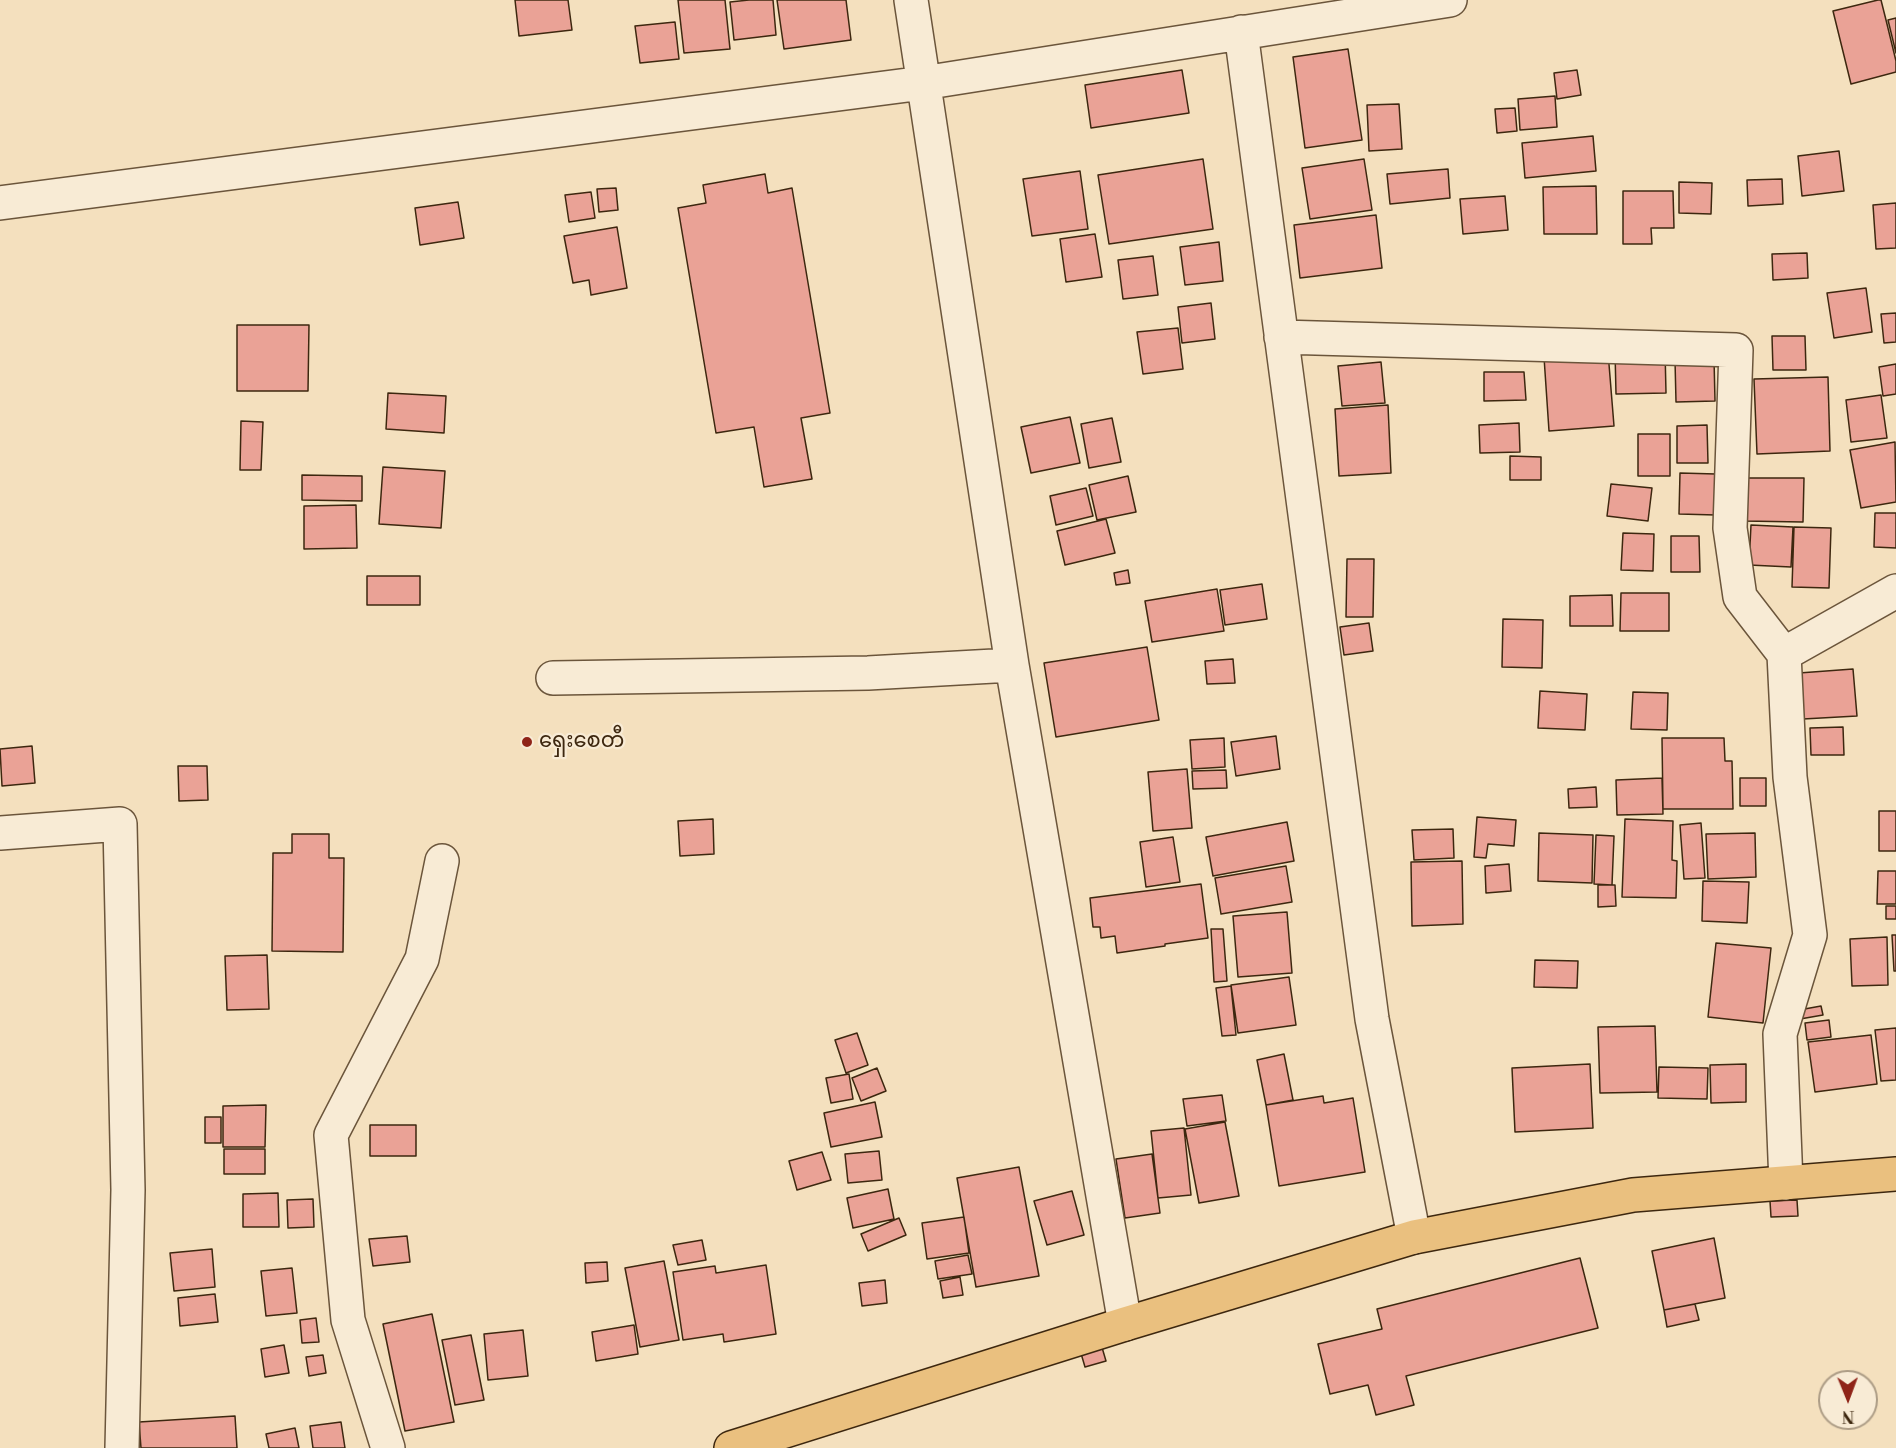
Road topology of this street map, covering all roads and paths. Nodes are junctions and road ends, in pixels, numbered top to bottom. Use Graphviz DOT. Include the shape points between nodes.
graph roads {
  1 [pos="911,0"];
  2 [pos="1450,0"];
  3 [pos="1241,32"];
  4 [pos="923,83"];
  5 [pos="0,203"];
  6 [pos="1281,338"];
  7 [pos="1896,591"];
  8 [pos="1784,654"];
  9 [pos="1012,665"];
  10 [pos="553,678"];
  11 [pos="0,833"];
  12 [pos="442,861"];
  13 [pos="1896,1174"];
  14 [pos="1786,1183"];
  15 [pos="1414,1237"];
  16 [pos="1125,1324"];
  17 [pos="122,1448"];
  18 [pos="388,1448"];
  19 [pos="731,1448"];
  1 -- 4 [label="street"];
  2 -- 3 [label="street"];
  3 -- 4 [label="street"];
  3 -- 6 [label="street"];
  4 -- 5 [label="street"];
  4 -- 9 [label="street"];
  6 -- 8 [label="street" via="1736,350 1730,528 1740,597"];
  6 -- 15 [label="street" via="1372,1019"];
  7 -- 8 [label="street"];
  8 -- 14 [label="street" via="1790,777 1810,935 1780,1034"];
  9 -- 10 [label="street" via="868,673"];
  9 -- 16 [label="street"];
  11 -- 17 [label="street" via="120,824 128,1190"];
  12 -- 18 [label="street" via="422,960 331,1135 348,1320"];
  13 -- 14 [label="highway"];
  14 -- 15 [label="highway" via="1633,1195"];
  15 -- 16 [label="highway"];
  16 -- 19 [label="highway"];
}
